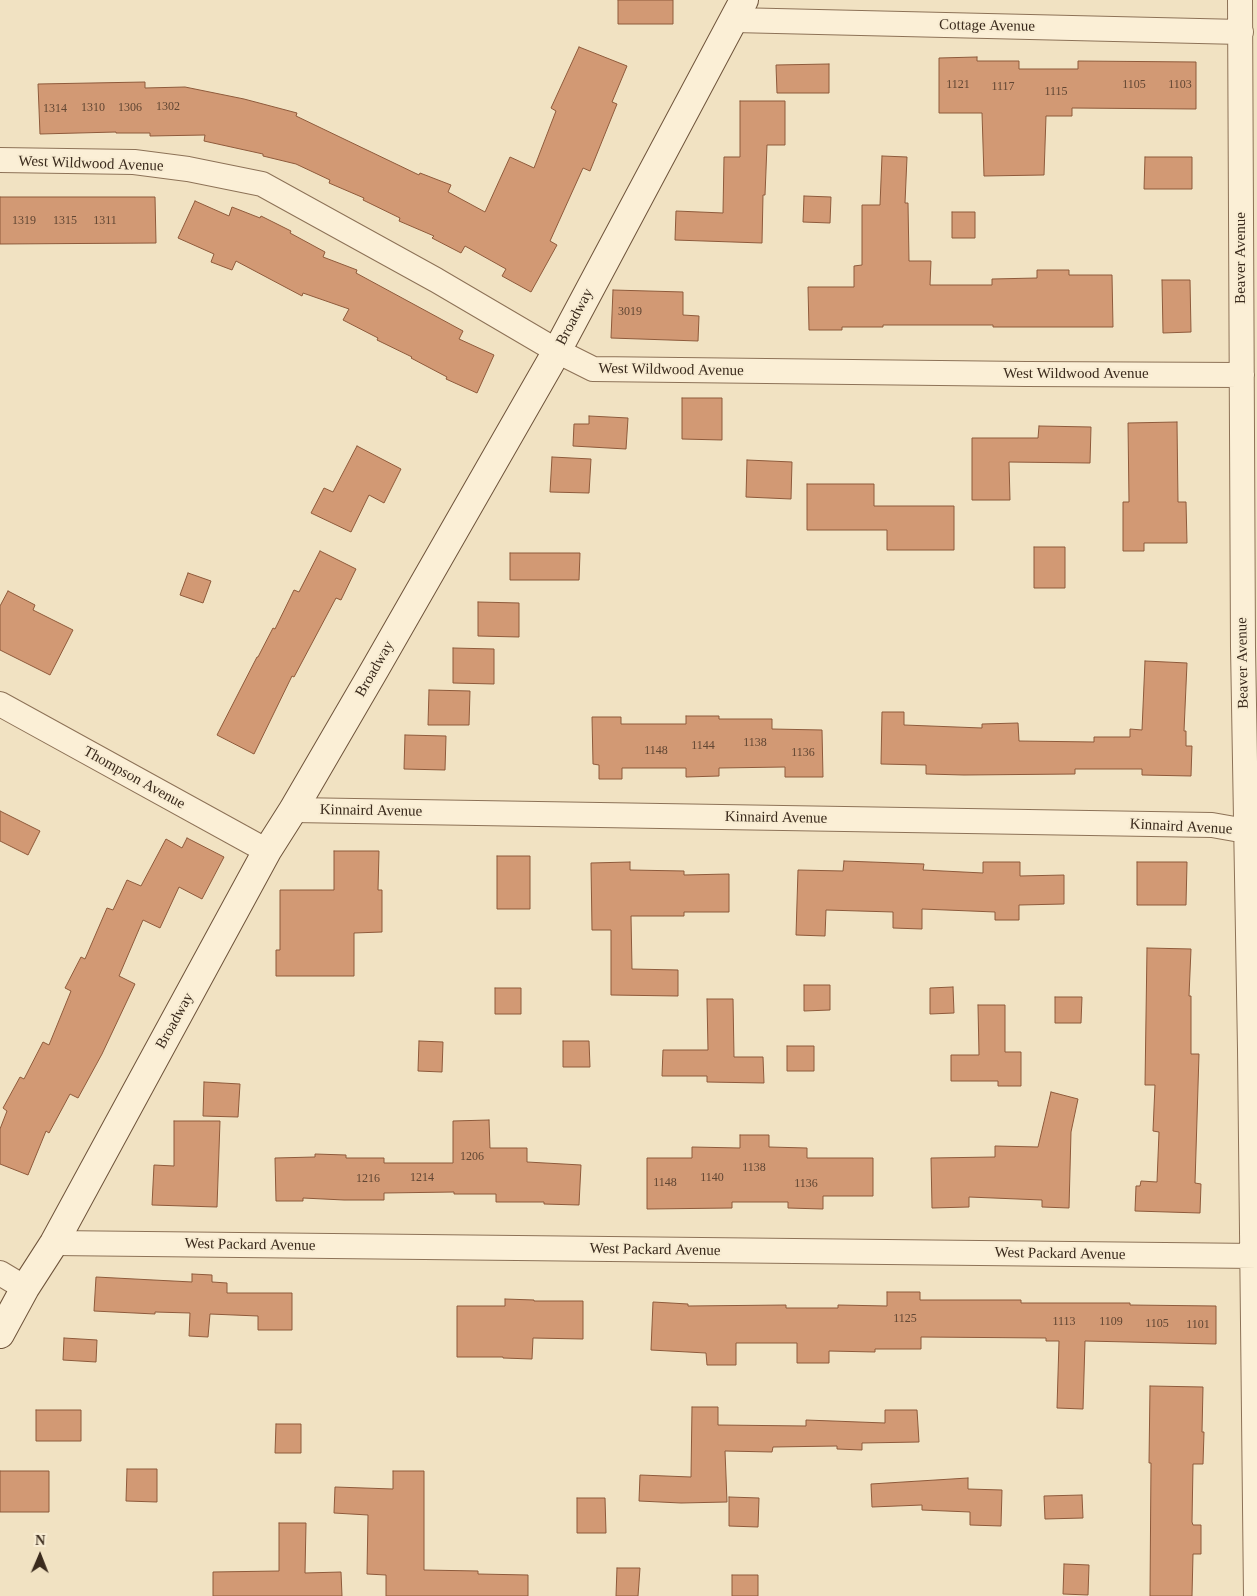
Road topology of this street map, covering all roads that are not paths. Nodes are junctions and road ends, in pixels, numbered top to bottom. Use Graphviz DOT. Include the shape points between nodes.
graph roads {
  1 [pos="1240,0"];
  2 [pos="738,10"];
  3 [pos="1246,42"];
  4 [pos="0,160"];
  5 [pos="557,351"];
  6 [pos="1242,375"];
  7 [pos="1249,446"];
  8 [pos="0,704"];
  9 [pos="293,810"];
  10 [pos="1252,834"];
  11 [pos="267,851"];
  12 [pos="54,1243"];
  13 [pos="1255,1256"];
  14 [pos="0,1273"];
  15 [pos="26,1288"];
  16 [pos="0,1334"];
  17 [pos="1256,1596"];
  1 -- 3 [label="street, Beaver Avenue"];
  2 -- 3 [label="street, Cottage Avenue"];
  2 -- 5 [label="main road, Broadway"];
  3 -- 6 [label="street, Beaver Avenue"];
  4 -- 5 [label="street, West Wildwood Avenue" via="134,162 188,168 262,184"];
  5 -- 6 [label="street, West Wildwood Avenue" via="592,369"];
  5 -- 9 [label="main road, Broadway"];
  6 -- 7 [label="street, Beaver Avenue"];
  7 -- 10 [label="street, Beaver Avenue" via="1242,638"];
  8 -- 11 [label="street, Thompson Avenue"];
  9 -- 10 [label="street, Kinnaird Avenue" via="1202,825"];
  9 -- 11 [label="main road, Broadway"];
  10 -- 13 [label="street, Beaver Avenue"];
  11 -- 12 [label="main road, Broadway"];
  12 -- 13 [label="street, West Packard Avenue"];
  12 -- 15 [label="main road, Broadway"];
  13 -- 17 [label="street, Beaver Avenue"];
  14 -- 15 [label="street"];
  15 -- 16 [label="main road, Broadway"];
}
